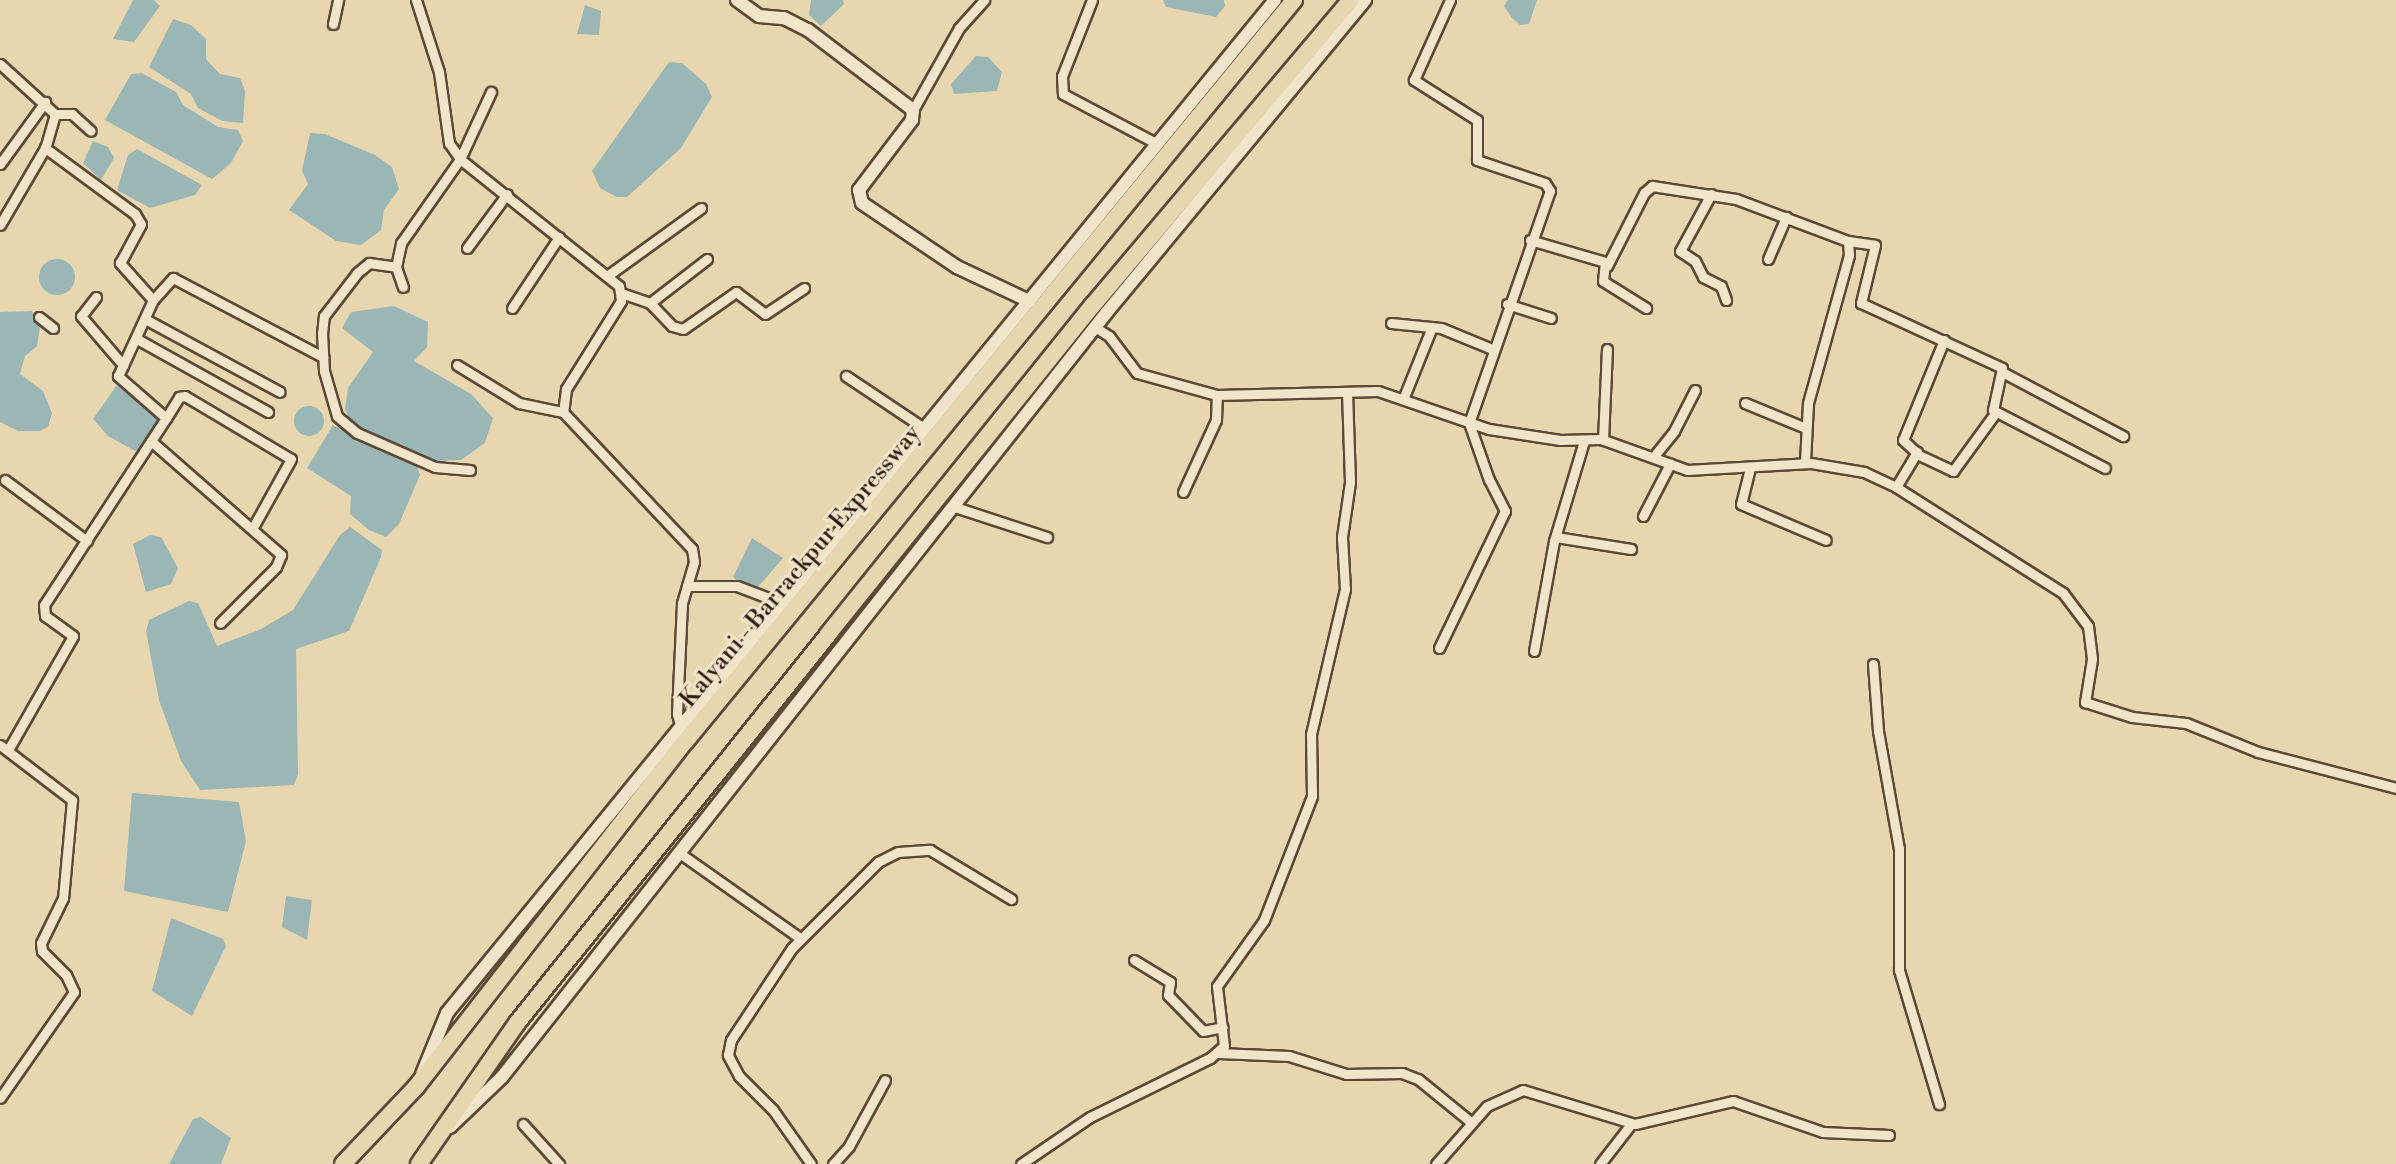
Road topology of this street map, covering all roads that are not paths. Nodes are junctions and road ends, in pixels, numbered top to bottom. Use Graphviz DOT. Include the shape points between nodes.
graph roads {
  1 [pos="338,0"];
  2 [pos="416,0"];
  3 [pos="737,0"];
  4 [pos="984,0"];
  5 [pos="1091,0"];
  6 [pos="1275,0"];
  7 [pos="1294,0"];
  8 [pos="1351,0"];
  9 [pos="1366,0"];
  10 [pos="1450,0"];
  11 [pos="333,24"];
  12 [pos="0,64"];
  13 [pos="491,92"];
  14 [pos="45,102"];
  15 [pos="913,110"];
  16 [pos="55,114"];
  17 [pos="91,131"];
  18 [pos="1158,144"];
  19 [pos="45,148"];
  20 [pos="460,159"];
  21 [pos="0,164"];
  22 [pos="507,194"];
  23 [pos="1711,194"];
  24 [pos="701,208"];
  25 [pos="1786,217"];
  26 [pos="0,225"];
  27 [pos="559,237"];
  28 [pos="1530,240"];
  29 [pos="1848,242"];
  30 [pos="467,248"];
  31 [pos="707,259"];
  32 [pos="1768,259"];
  33 [pos="1606,266"];
  34 [pos="396,267"];
  35 [pos="607,276"];
  36 [pos="403,286"];
  37 [pos="804,288"];
  38 [pos="621,293"];
  39 [pos="96,297"];
  40 [pos="153,300"];
  41 [pos="1727,300"];
  42 [pos="1029,302"];
  43 [pos="650,303"];
  44 [pos="1507,304"];
  45 [pos="512,308"];
  46 [pos="1646,308"];
  47 [pos="39,317"];
  48 [pos="1551,318"];
  49 [pos="145,319"];
  50 [pos="1391,323"];
  51 [pos="1096,327"];
  52 [pos="1432,327"];
  53 [pos="53,328"];
  54 [pos="137,339"];
  55 [pos="1944,340"];
  56 [pos="1492,349"];
  57 [pos="1606,349"];
  58 [pos="323,357"];
  59 [pos="123,365"];
  60 [pos="457,365"];
  61 [pos="2004,373"];
  62 [pos="846,376"];
  63 [pos="1695,390"];
  64 [pos="280,392"];
  65 [pos="1347,392"];
  66 [pos="1217,395"];
  67 [pos="1404,397"];
  68 [pos="1745,403"];
  69 [pos="268,412"];
  70 [pos="563,412"];
  71 [pos="1996,412"];
  72 [pos="166,418"];
  73 [pos="1469,423"];
  74 [pos="924,428"];
  75 [pos="1806,428"];
  76 [pos="2123,436"];
  77 [pos="1604,440"];
  78 [pos="151,441"];
  79 [pos="1584,441"];
  80 [pos="1917,452"];
  81 [pos="1654,456"];
  82 [pos="1804,463"];
  83 [pos="1670,464"];
  84 [pos="1750,468"];
  85 [pos="2105,468"];
  86 [pos="470,470"];
  87 [pos="5,480"];
  88 [pos="1896,487"];
  89 [pos="1183,492"];
  90 [pos="952,506"];
  91 [pos="1643,516"];
  92 [pos="252,529"];
  93 [pos="1047,537"];
  94 [pos="1556,537"];
  95 [pos="1826,540"];
  96 [pos="87,541"];
  97 [pos="1631,548"];
  98 [pos="687,586"];
  99 [pos="779,603"];
  100 [pos="219,623"];
  101 [pos="1439,648"];
  102 [pos="1534,651"];
  103 [pos="1873,664"];
  104 [pos="681,728"];
  105 [pos="4,747"];
  106 [pos="2396,788"];
  107 [pos="678,852"];
  108 [pos="1011,899"];
  109 [pos="800,938"];
  110 [pos="1134,960"];
  111 [pos="1223,1027"];
  112 [pos="1219,1053"];
  113 [pos="885,1080"];
  114 [pos="416,1087"];
  115 [pos="0,1098"];
  116 [pos="1939,1104"];
  117 [pos="1472,1122"];
  118 [pos="523,1124"];
  119 [pos="1632,1124"];
  120 [pos="1889,1135"];
  121 [pos="441,1136"];
  122 [pos="343,1164"];
  123 [pos="419,1164"];
  124 [pos="559,1164"];
  125 [pos="811,1164"];
  126 [pos="833,1164"];
  127 [pos="1020,1164"];
  128 [pos="1436,1164"];
  129 [pos="1600,1164"];
  1 -- 11 [label="street"];
  2 -- 20 [label="street" via="439,72 449,143"];
  3 -- 15 [label="street" via="759,16 784,18 808,30"];
  4 -- 15 [label="street" via="959,28"];
  5 -- 18 [label="street" via="1062,76 1063,94"];
  6 -- 18 [label="street"];
  7 -- 114 [label="highway, Kalyani - Barrackpur Expressway" via="685,742"];
  8 -- 121 [label="highway" via="1093,305 820,643 517,1023"];
  9 -- 51 [label="street"];
  10 -- 28 [label="street" via="1414,80 1477,120 1477,160 1548,184"];
  12 -- 14 [label="street"];
  13 -- 20 [label="street"];
  14 -- 16 [label="street"];
  14 -- 21 [label="street"];
  15 -- 42 [label="street" via="912,120 859,190 859,200 957,267"];
  16 -- 17 [label="street" via="72,114"];
  16 -- 19 [label="street"];
  18 -- 42 [label="street"];
  19 -- 26 [label="street"];
  19 -- 40 [label="street" via="135,214 141,224 120,263"];
  20 -- 22 [label="street"];
  20 -- 34 [label="street" via="401,243"];
  22 -- 27 [label="street"];
  22 -- 30 [label="street"];
  23 -- 25 [label="street"];
  23 -- 33 [label="street" via="1647,188"];
  23 -- 41 [label="street" via="1680,251 1695,261 1703,277 1721,285"];
  24 -- 35 [label="street"];
  25 -- 29 [label="street"];
  25 -- 32 [label="street"];
  27 -- 35 [label="street"];
  27 -- 45 [label="street"];
  28 -- 33 [label="street"];
  28 -- 44 [label="street"];
  29 -- 55 [label="street" via="1865,241 1876,248 1861,303"];
  29 -- 75 [label="street" via="1849,255 1810,391"];
  31 -- 43 [label="street"];
  33 -- 46 [label="street" via="1603,281"];
  34 -- 36 [label="street"];
  34 -- 58 [label="street" via="369,263 358,273 324,316"];
  35 -- 38 [label="street"];
  37 -- 43 [label="street" via="763,314 736,292 683,329 672,326"];
  38 -- 43 [label="street"];
  38 -- 70 [label="street" via="621,301 566,389"];
  39 -- 59 [label="street" via="81,316"];
  40 -- 49 [label="street"];
  40 -- 58 [label="street" via="173,278"];
  42 -- 74 [label="street"];
  44 -- 48 [label="street"];
  44 -- 56 [label="street"];
  47 -- 53 [label="street"];
  49 -- 54 [label="street"];
  49 -- 64 [label="street"];
  50 -- 52 [label="street"];
  51 -- 66 [label="street" via="1109,336 1137,373"];
  51 -- 90 [label="street"];
  52 -- 56 [label="street"];
  52 -- 67 [label="street"];
  54 -- 59 [label="street"];
  54 -- 69 [label="street"];
  55 -- 61 [label="street"];
  55 -- 80 [label="street" via="1902,435"];
  56 -- 73 [label="street"];
  57 -- 77 [label="street"];
  58 -- 86 [label="street" via="337,416 357,433 435,467"];
  59 -- 72 [label="street" via="118,376"];
  60 -- 70 [label="street" via="519,403"];
  61 -- 71 [label="street" via="1991,405"];
  61 -- 76 [label="street"];
  62 -- 74 [label="street"];
  63 -- 81 [label="street" via="1674,431"];
  65 -- 66 [label="street"];
  65 -- 67 [label="street" via="1378,391"];
  65 -- 111 [label="street" via="1350,482 1342,537 1345,589 1311,734 1312,796 1264,920 1217,986"];
  66 -- 89 [label="street" via="1216,420"];
  67 -- 73 [label="street"];
  68 -- 75 [label="street"];
  70 -- 98 [label="street" via="692,549 694,562"];
  71 -- 80 [label="street" via="1953,471"];
  71 -- 85 [label="street"];
  72 -- 78 [label="street"];
  72 -- 92 [label="street" via="179,397 185,396 291,458"];
  73 -- 79 [label="street" via="1520,435"];
  73 -- 101 [label="street" via="1489,480 1506,508"];
  74 -- 99 [label="street"];
  75 -- 82 [label="street"];
  77 -- 79 [label="street"];
  77 -- 81 [label="street"];
  78 -- 92 [label="street"];
  78 -- 96 [label="street"];
  79 -- 94 [label="street"];
  80 -- 88 [label="street"];
  81 -- 83 [label="street"];
  82 -- 84 [label="street"];
  82 -- 88 [label="street" via="1850,470"];
  83 -- 84 [label="street" via="1698,472"];
  83 -- 91 [label="street"];
  84 -- 95 [label="street" via="1741,504"];
  87 -- 96 [label="street"];
  88 -- 106 [label="street" via="2063,593 2088,626 2092,659 2085,702 2133,717 2186,723 2258,752"];
  90 -- 93 [label="street"];
  90 -- 107 [label="street"];
  92 -- 100 [label="street" via="279,552 280,561"];
  94 -- 97 [label="street"];
  94 -- 102 [label="street"];
  96 -- 105 [label="street" via="44,605 45,616 73,636"];
  98 -- 99 [label="street" via="737,586"];
  98 -- 104 [label="street" via="682,603 677,713"];
  99 -- 104 [label="street"];
  103 -- 116 [label="street" via="1878,731 1899,849 1899,970"];
  104 -- 114 [label="street" via="447,1013"];
  105 -- 115 [label="street" via="72,800 63,898 41,943 42,951 66,975 74,992"];
  107 -- 109 [label="street"];
  107 -- 121 [label="street" via="502,1077"];
  108 -- 109 [label="street" via="941,855 919,848 908,850 878,862"];
  109 -- 125 [label="street" via="731,1040 728,1055 739,1076 773,1110"];
  110 -- 111 [label="street" via="1170,982 1168,995 1203,1031"];
  111 -- 112 [label="street" via="1226,1039"];
  112 -- 117 [label="street" via="1289,1056 1346,1074 1402,1073 1418,1079"];
  112 -- 127 [label="street" via="1090,1117"];
  113 -- 126 [label="street" via="849,1146"];
  114 -- 122 [label="highway, Kalyani - Barrackpur Expressway"];
  117 -- 119 [label="street" via="1496,1100 1523,1090"];
  117 -- 128 [label="street"];
  118 -- 124 [label="street"];
  119 -- 120 [label="street" via="1733,1101 1824,1132"];
  119 -- 129 [label="street"];
  121 -- 123 [label="highway"];
}
